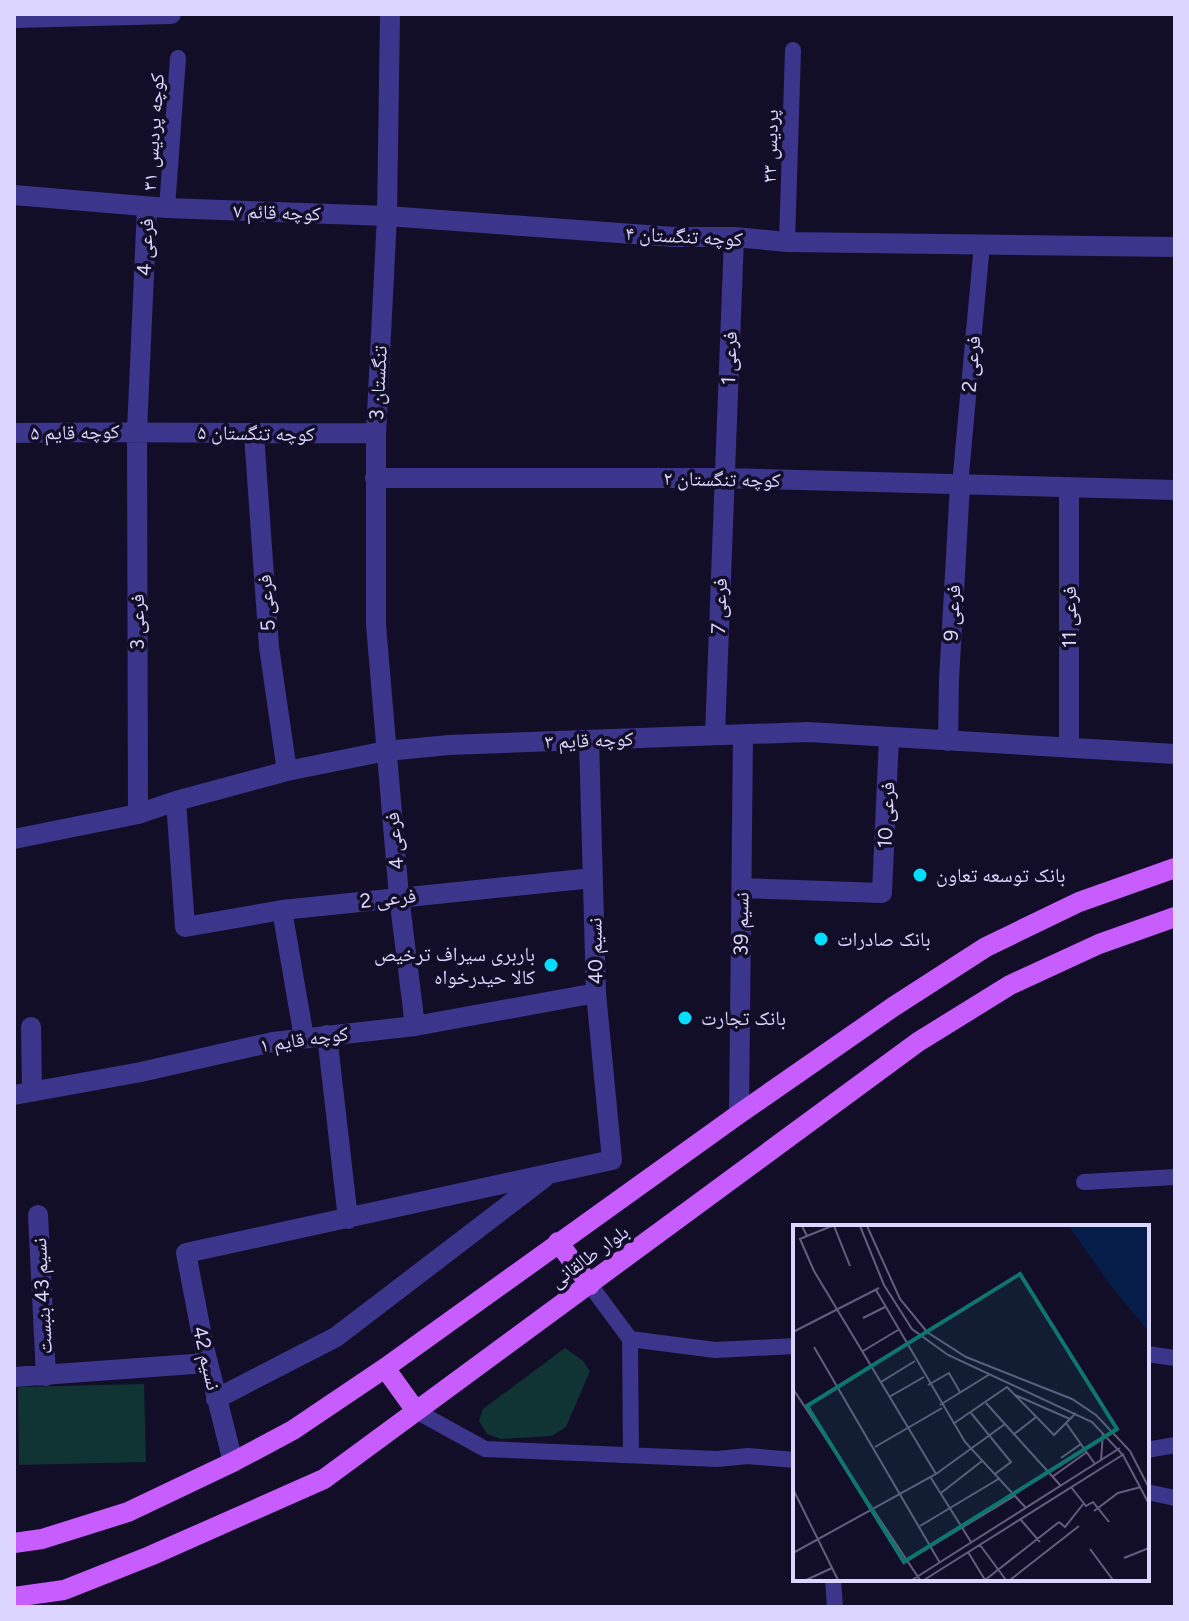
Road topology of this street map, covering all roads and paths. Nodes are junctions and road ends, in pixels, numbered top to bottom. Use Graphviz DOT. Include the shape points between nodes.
graph roads {
  1 [pos="171,14"];
  2 [pos="390,14"];
  3 [pos="14,18"];
  4 [pos="793,50"];
  5 [pos="178,58"];
  6 [pos="14,195"];
  7 [pos="157,208"];
  8 [pos="387,216"];
  9 [pos="734,237"];
  10 [pos="787,242"];
  11 [pos="982,244"];
  12 [pos="1175,247"];
  13 [pos="137,431"];
  14 [pos="14,433"];
  15 [pos="376,433"];
  16 [pos="254,434"];
  17 [pos="375,478"];
  18 [pos="724,478"];
  19 [pos="960,485"];
  20 [pos="1069,487"];
  21 [pos="1175,490"];
  22 [pos="715,734"];
  23 [pos="743,735"];
  24 [pos="889,737"];
  25 [pos="589,740"];
  26 [pos="948,741"];
  27 [pos="1069,747"];
  28 [pos="386,751"];
  29 [pos="1175,754"];
  30 [pos="287,771"];
  31 [pos="176,801"];
  32 [pos="138,814"];
  33 [pos="14,839"];
  34 [pos="1175,868"];
  35 [pos="593,878"];
  36 [pos="742,888"];
  37 [pos="399,896"];
  38 [pos="282,910"];
  39 [pos="1175,917"];
  40 [pos="596,993"];
  41 [pos="415,1026"];
  42 [pos="31,1027"];
  43 [pos="327,1035"];
  44 [pos="304,1038"];
  45 [pos="23,1093"];
  46 [pos="739,1114"];
  47 [pos="548,1175"];
  48 [pos="1175,1177"];
  49 [pos="1084,1182"];
  50 [pos="38,1215"];
  51 [pos="348,1219"];
  52 [pos="558,1242"];
  53 [pos="590,1285"];
  54 [pos="630,1339"];
  55 [pos="793,1346"];
  56 [pos="1149,1354"];
  57 [pos="1175,1358"];
  58 [pos="207,1363"];
  59 [pos="385,1368"];
  60 [pos="46,1376"];
  61 [pos="14,1377"];
  62 [pos="216,1399"];
  63 [pos="416,1411"];
  64 [pos="1175,1445"];
  65 [pos="1149,1450"];
  66 [pos="631,1455"];
  67 [pos="793,1460"];
  68 [pos="233,1462"];
  69 [pos="1149,1492"];
  70 [pos="1175,1498"];
  71 [pos="14,1530"];
  72 [pos="42,1539"];
  73 [pos="14,1543"];
  74 [pos="833,1581"];
  75 [pos="14,1597"];
  76 [pos="835,1607"];
  1 -- 3 [label="street"];
  2 -- 8 [label="street, تنگستان 3"];
  4 -- 10 [label="lane, پردیس ۳۳"];
  5 -- 7 [label="lane, کوچه پردیس ۳۱"];
  6 -- 7 [label="street, کوچه قائم ۷"];
  7 -- 8 [label="street, کوچه قائم ۷"];
  7 -- 13 [label="street, فرعی 4"];
  8 -- 9 [label="street, کوچه تنگستان ۴"];
  8 -- 15 [label="street, تنگستان 3"];
  9 -- 10 [label="street, کوچه تنگستان ۴"];
  9 -- 18 [label="street, فرعی 1"];
  10 -- 11 [label="street, کوچه تنگستان ۴"];
  11 -- 12 [label="street, کوچه تنگستان ۴"];
  11 -- 19 [label="lane, فرعی 2"];
  13 -- 14 [label="street, کوچه قایم ۵"];
  13 -- 16 [label="street, کوچه تنگستان ۵"];
  13 -- 32 [label="street, فرعی 3"];
  15 -- 16 [label="street, کوچه تنگستان ۵"];
  15 -- 17 [label="street, تنگستان 3"];
  16 -- 30 [label="street, فرعی 5" via="269,647"];
  17 -- 18 [label="street, کوچه تنگستان ۲"];
  17 -- 28 [label="street, تنگستان 3" via="376,625"];
  18 -- 19 [label="street, کوچه تنگستان ۲"];
  18 -- 22 [label="street, فرعی 7"];
  19 -- 20 [label="street, کوچه تنگستان ۲"];
  19 -- 26 [label="street, فرعی 9"];
  20 -- 21 [label="street, کوچه تنگستان ۲"];
  20 -- 27 [label="street, فرعی 11"];
  22 -- 23 [label="street, کوچه قایم ۳"];
  22 -- 25 [label="street, کوچه قایم ۳"];
  23 -- 24 [label="street, کوچه قایم ۳"];
  23 -- 36 [label="street, نسیم 39"];
  24 -- 26 [label="street, کوچه قایم ۳"];
  24 -- 36 [label="street, فرعی 10" via="882,893"];
  25 -- 28 [label="street, کوچه قایم ۳"];
  25 -- 35 [label="street, نسیم 40"];
  26 -- 27 [label="street, کوچه قایم ۳"];
  27 -- 29 [label="street, کوچه قایم ۳"];
  28 -- 30 [label="street, کوچه قایم ۳"];
  28 -- 37 [label="street, فرعی 4"];
  30 -- 31 [label="street, کوچه قایم ۳"];
  31 -- 32 [label="street, کوچه قایم ۳"];
  31 -- 38 [label="street, فرعی 2" via="185,927"];
  32 -- 33 [label="street, کوچه قایم ۳"];
  34 -- 46 [label="main road, بلوار طالقانی" via="1079,902 986,947"];
  35 -- 37 [label="street, فرعی 2"];
  35 -- 40 [label="street, نسیم 40"];
  36 -- 46 [label="street, نسیم 39"];
  37 -- 38 [label="street, فرعی 2"];
  37 -- 41 [label="street, فرعی 4"];
  38 -- 44 [label="street"];
  39 -- 53 [label="main road, بلوار طالقانی" via="1010,985 918,1042"];
  40 -- 41 [label="street, کوچه قایم ۱"];
  40 -- 47 [label="street, نسیم 40" via="612,1160"];
  41 -- 43 [label="street, کوچه قایم ۱"];
  42 -- 45 [label="street"];
  43 -- 44 [label="street, کوچه قایم ۱"];
  43 -- 51 [label="street"];
  44 -- 45 [label="street, کوچه قایم ۱"];
  46 -- 52 [label="main road, بلوار طالقانی"];
  47 -- 51 [label="street"];
  47 -- 62 [label="street" via="336,1337"];
  48 -- 49 [label="lane"];
  50 -- 60 [label="street, نسیم 43 بنبست"];
  51 -- 58 [label="street, نسیم 42" via="186,1253"];
  52 -- 53 [label="main road"];
  52 -- 59 [label="main road, بلوار طالقانی"];
  53 -- 54 [label="lane"];
  53 -- 63 [label="main road, بلوار طالقانی"];
  54 -- 55 [label="lane" via="715,1350"];
  54 -- 66 [label="lane"];
  56 -- 57 [label="lane"];
  58 -- 60 [label="street"];
  58 -- 62 [label="street, نسیم 42"];
  59 -- 63 [label="main road"];
  59 -- 68 [label="main road, بلوار طالقانی" via="293,1430"];
  60 -- 61 [label="street"];
  62 -- 68 [label="street, نسیم 42"];
  63 -- 66 [label="lane" via="485,1449"];
  63 -- 75 [label="main road, بلوار طالقانی" via="324,1479 64,1590"];
  64 -- 65 [label="lane"];
  66 -- 67 [label="lane"];
  68 -- 72 [label="main road, بلوار طالقانی" via="128,1512"];
  69 -- 70 [label="lane"];
  71 -- 72 [label="main road"];
  72 -- 73 [label="main road, بلوار طالقانی"];
  74 -- 76 [label="lane"];
}
